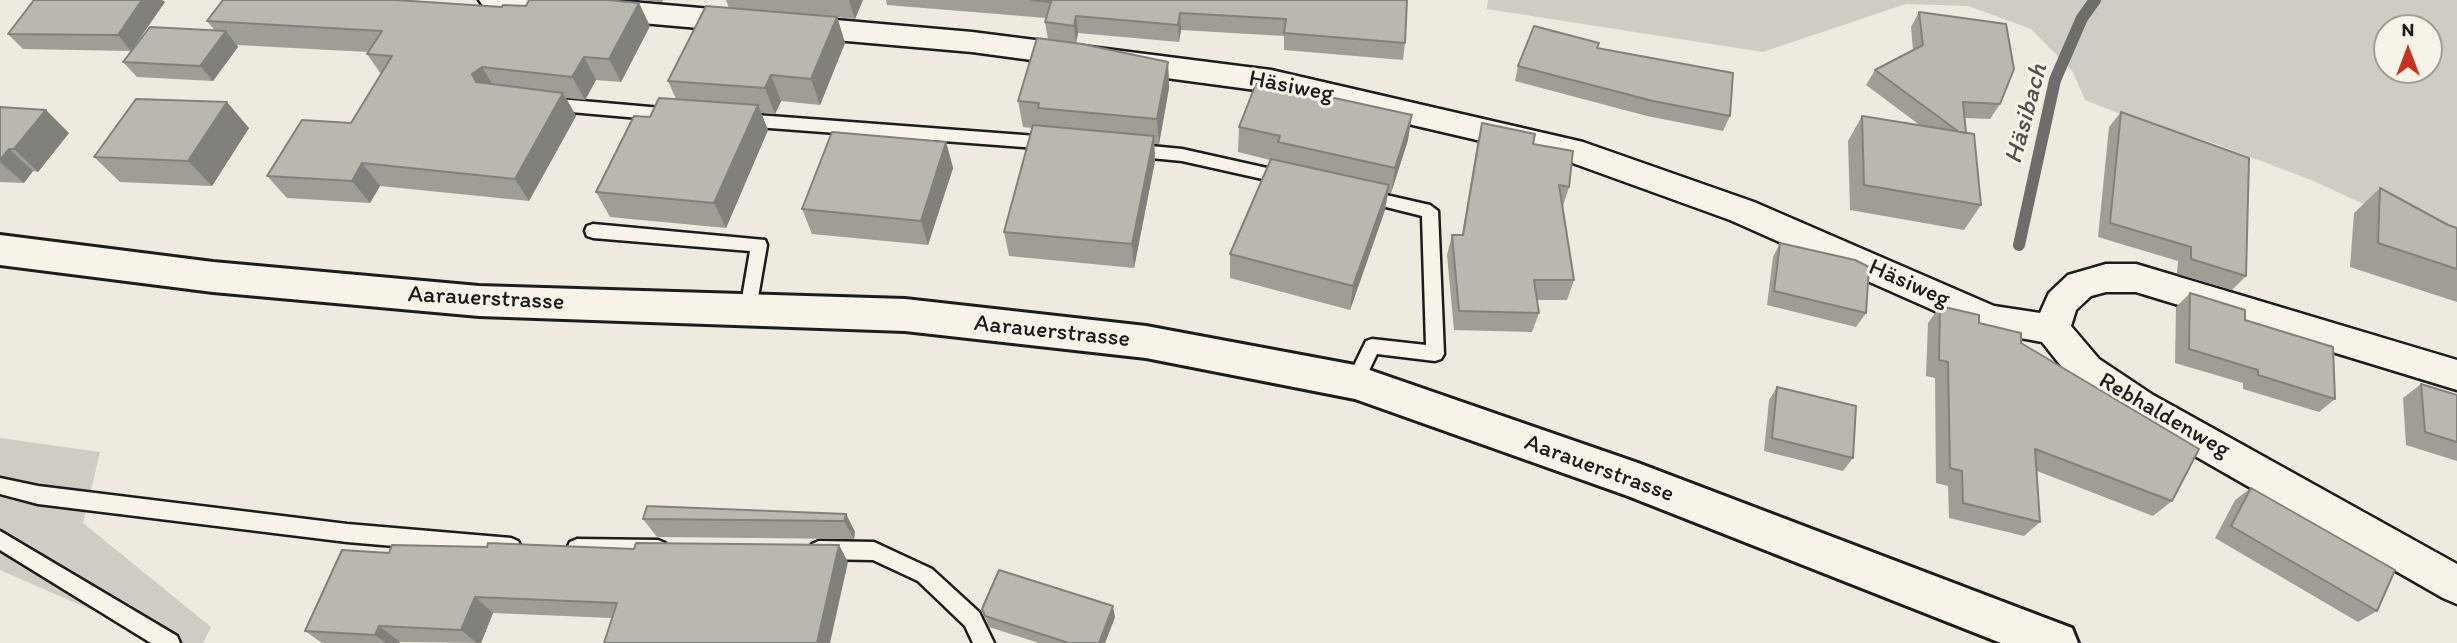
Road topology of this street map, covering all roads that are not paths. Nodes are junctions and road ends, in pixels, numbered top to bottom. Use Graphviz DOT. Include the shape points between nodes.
graph roads {
  1 [pos="494,0"];
  2 [pos="534,103"];
  3 [pos="693,116"];
  4 [pos="720,118"];
  5 [pos="1073,145"];
  6 [pos="1114,149"];
  7 [pos="1300,182"];
  8 [pos="1352,193"];
  9 [pos="593,231"];
  10 [pos="0,250"];
  11 [pos="749,310"];
  12 [pos="2052,329"];
  13 [pos="2457,374"];
  14 [pos="1355,382"];
  15 [pos="0,486"];
  16 [pos="0,540"];
  17 [pos="528,547"];
  18 [pos="556,548"];
  19 [pos="680,549"];
  20 [pos="804,550"];
  21 [pos="2457,585"];
  22 [pos="170,643"];
  23 [pos="984,643"];
  24 [pos="2056,643"];
  1 -- 12 [label="street, Häsiweg" via="972,42 1272,81 1572,150 1742,211 1990,320"];
  2 -- 3 [label="lane"];
  4 -- 5 [label="lane"];
  6 -- 7 [label="lane" via="1182,155"];
  8 -- 14 [label="lane" via="1430,211 1436,354 1372,346"];
  9 -- 11 [label="lane" via="759,245"];
  10 -- 11 [label="main road, Aarauerstrasse" via="213,277 479,301"];
  11 -- 14 [label="main road, Aarauerstrasse" via="905,315 1146,342"];
  12 -- 13 [label="street" via="2061,303 2080,285 2106,278 2136,278"];
  12 -- 21 [label="street, Rebhaldenweg" via="2086,370 2140,407"];
  14 -- 24 [label="main road, Aarauerstrasse" via="1638,481"];
  15 -- 17 [label="lane" via="38,495 347,533"];
  16 -- 22 [label="lane"];
  18 -- 19 [label="lane"];
  20 -- 23 [label="lane" via="874,551 925,575 972,619"];
}
